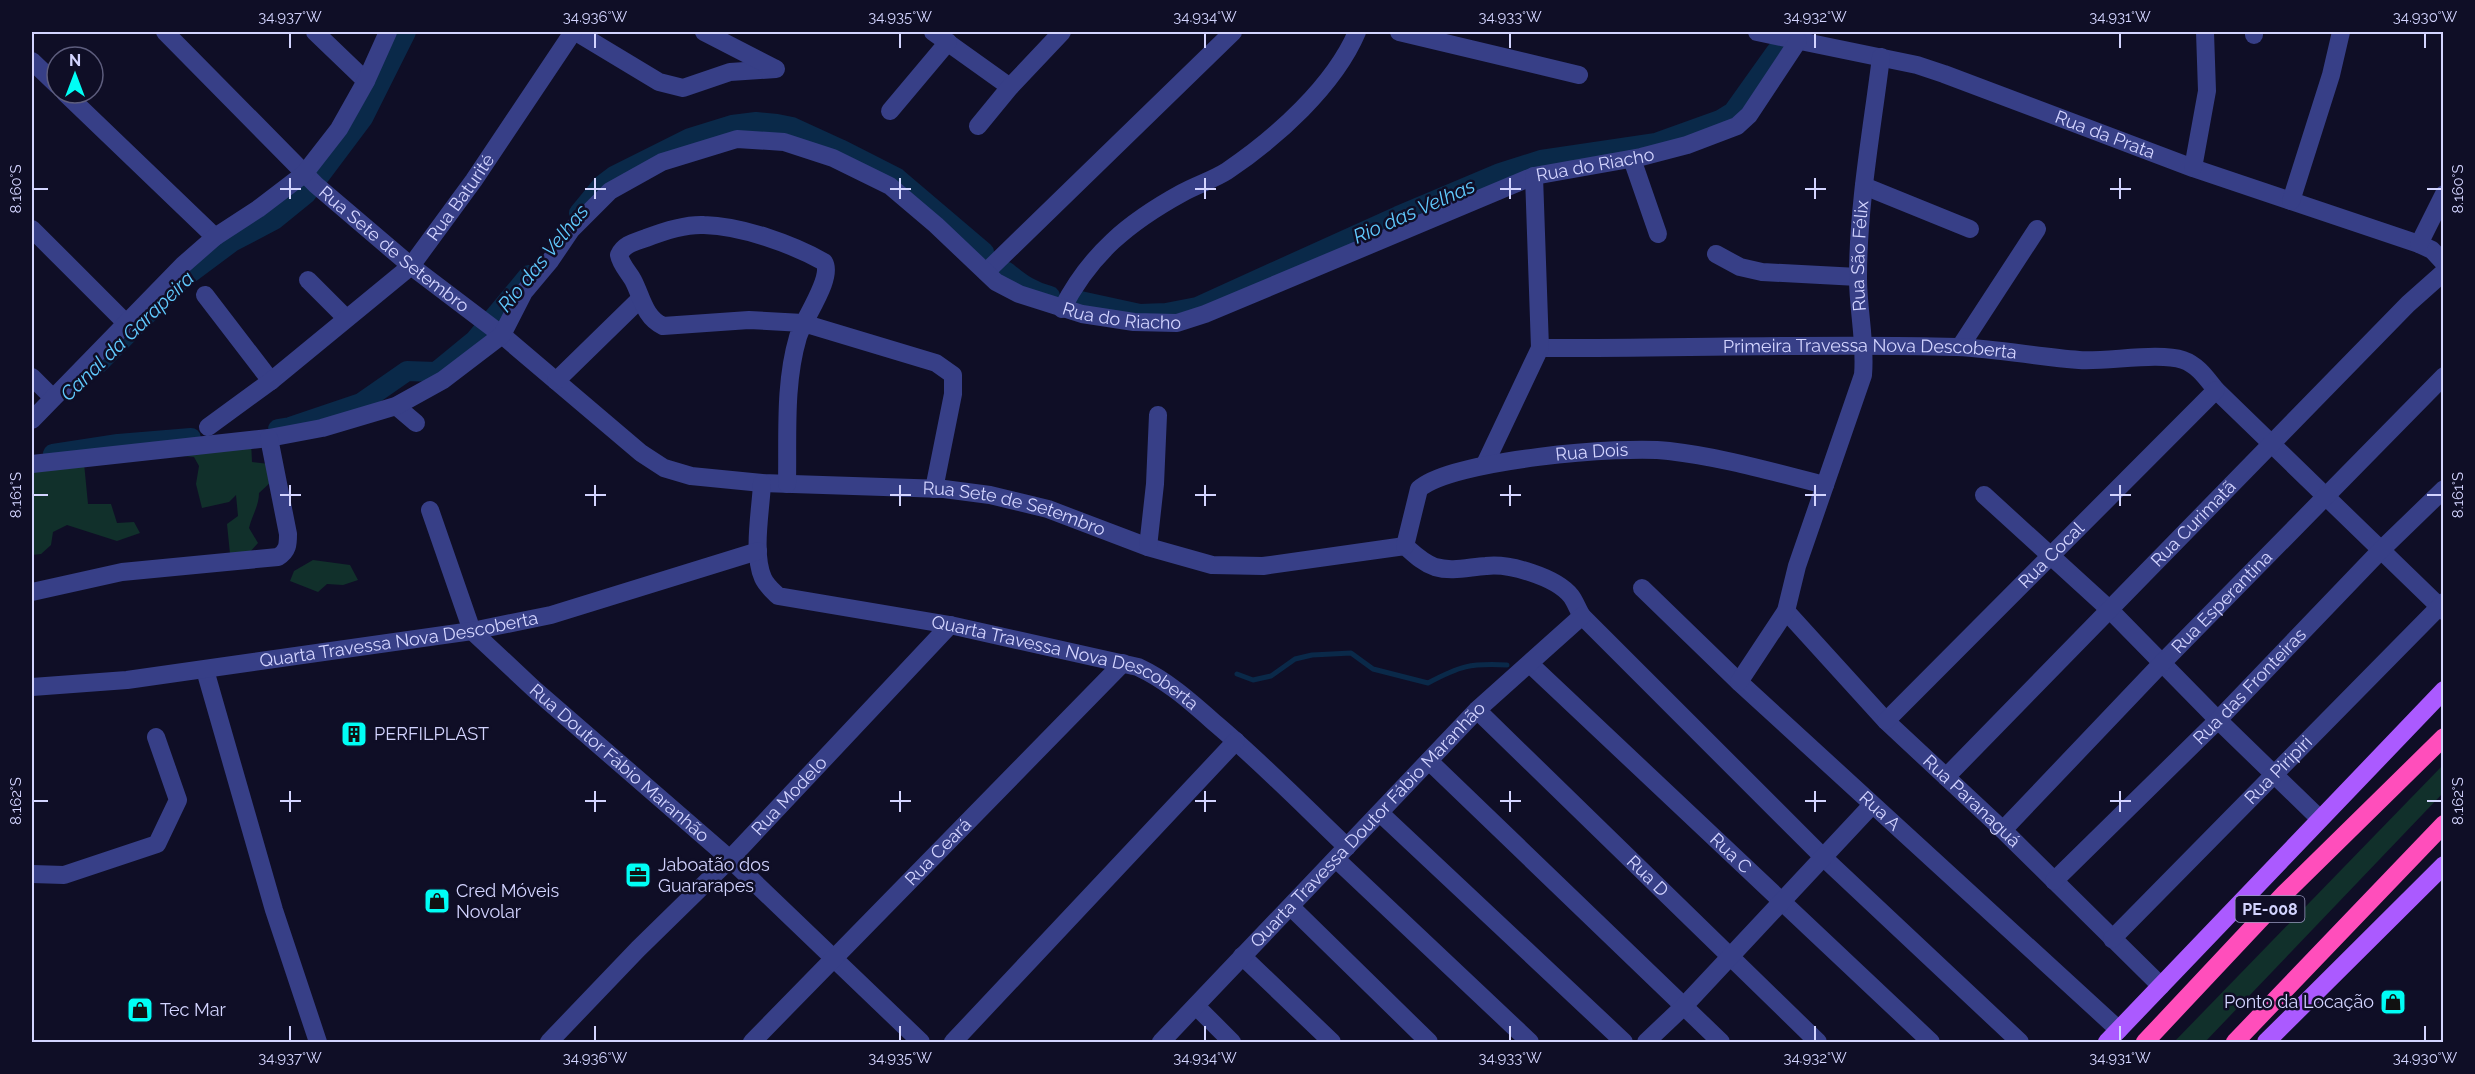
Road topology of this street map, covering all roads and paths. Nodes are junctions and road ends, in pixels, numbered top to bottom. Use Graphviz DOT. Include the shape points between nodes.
graph roads {
  1 [pos="165,32"];
  2 [pos="315,32"];
  3 [pos="387,32"];
  4 [pos="574,32"];
  5 [pos="704,32"];
  6 [pos="1062,32"];
  7 [pos="1233,32"];
  8 [pos="1358,32"];
  9 [pos="1399,32"];
  10 [pos="1757,32"];
  11 [pos="2205,32"];
  12 [pos="2341,32"];
  13 [pos="940,37"];
  14 [pos="1790,39"];
  15 [pos="1881,57"];
  16 [pos="32,61"];
  17 [pos="45,73"];
  18 [pos="1579,75"];
  19 [pos="366,81"];
  20 [pos="1010,87"];
  21 [pos="78,105"];
  22 [pos="890,111"];
  23 [pos="978,126"];
  24 [pos="1632,159"];
  25 [pos="2193,168"];
  26 [pos="1534,176"];
  27 [pos="310,179"];
  28 [pos="1864,186"];
  29 [pos="2444,194"];
  30 [pos="2291,201"];
  31 [pos="1970,229"];
  32 [pos="2037,229"];
  33 [pos="32,230"];
  34 [pos="1658,234"];
  35 [pos="215,237"];
  36 [pos="2419,244"];
  37 [pos="1716,254"];
  38 [pos="2444,263"];
  39 [pos="411,266"];
  40 [pos="986,272"];
  41 [pos="2444,272"];
  42 [pos="1858,277"];
  43 [pos="308,280"];
  44 [pos="205,295"];
  45 [pos="640,299"];
  46 [pos="1066,302"];
  47 [pos="346,318"];
  48 [pos="125,322"];
  49 [pos="802,323"];
  50 [pos="499,332"];
  51 [pos="1862,345"];
  52 [pos="1960,347"];
  53 [pos="1540,348"];
  54 [pos="2444,376"];
  55 [pos="32,377"];
  56 [pos="271,381"];
  57 [pos="556,381"];
  58 [pos="2216,390"];
  59 [pos="53,398"];
  60 [pos="396,406"];
  61 [pos="1158,415"];
  62 [pos="32,420"];
  63 [pos="416,423"];
  64 [pos="208,427"];
  65 [pos="269,438"];
  66 [pos="2272,445"];
  67 [pos="32,464"];
  68 [pos="1485,464"];
  69 [pos="762,483"];
  70 [pos="787,484"];
  71 [pos="1825,485"];
  72 [pos="934,489"];
  73 [pos="2444,489"];
  74 [pos="1984,495"];
  75 [pos="2326,496"];
  76 [pos="430,510"];
  77 [pos="1405,546"];
  78 [pos="1148,547"];
  79 [pos="2382,550"];
  80 [pos="758,551"];
  81 [pos="2050,555"];
  82 [pos="1642,588"];
  83 [pos="32,592"];
  84 [pos="2442,607"];
  85 [pos="2109,609"];
  86 [pos="1786,611"];
  87 [pos="1582,616"];
  88 [pos="950,625"];
  89 [pos="472,631"];
  90 [pos="1123,663"];
  91 [pos="2162,663"];
  92 [pos="1530,664"];
  93 [pos="205,670"];
  94 [pos="1739,682"];
  95 [pos="32,687"];
  96 [pos="2444,690"];
  97 [pos="1477,710"];
  98 [pos="2218,720"];
  99 [pos="1886,721"];
  100 [pos="2444,736"];
  101 [pos="156,737"];
  102 [pos="1236,741"];
  103 [pos="1429,761"];
  104 [pos="2274,773"];
  105 [pos="1946,777"];
  106 [pos="1872,805"];
  107 [pos="1380,813"];
  108 [pos="2320,819"];
  109 [pos="2444,824"];
  110 [pos="2003,830"];
  111 [pos="1342,853"];
  112 [pos="1824,858"];
  113 [pos="730,859"];
  114 [pos="2444,865"];
  115 [pos="32,874"];
  116 [pos="2054,881"];
  117 [pos="1782,901"];
  118 [pos="1291,907"];
  119 [pos="2112,939"];
  120 [pos="1242,956"];
  121 [pos="1728,957"];
  122 [pos="833,958"];
  123 [pos="2161,986"];
  124 [pos="1196,1006"];
  125 [pos="1683,1006"];
  126 [pos="2113,1036"];
  127 [pos="318,1042"];
  128 [pos="549,1042"];
  129 [pos="752,1042"];
  130 [pos="921,1042"];
  131 [pos="953,1042"];
  132 [pos="1161,1042"];
  133 [pos="1232,1042"];
  134 [pos="1332,1042"];
  135 [pos="1429,1042"];
  136 [pos="1530,1042"];
  137 [pos="1624,1042"];
  138 [pos="1646,1042"];
  139 [pos="1721,1042"];
  140 [pos="1818,1042"];
  141 [pos="1931,1042"];
  142 [pos="2020,1042"];
  143 [pos="2145,1042"];
  144 [pos="2235,1042"];
  145 [pos="2266,1042"];
  1 -- 27 [label="street, Rua Sete de Setembro"];
  2 -- 19 [label="street"];
  3 -- 19 [label="street, Rua Sete de Setembro"];
  4 -- 5 [label="street" via="659,82 676,87 730,72 776,69"];
  4 -- 39 [label="street, Rua Baturité"];
  6 -- 20 [label="street"];
  7 -- 40 [label="street"];
  8 -- 46 [label="street" via="1321,88 1296,114 1225,172 1155,208 1115,236"];
  9 -- 18 [label="street"];
  10 -- 14 [label="street, Rua da Prata"];
  11 -- 25 [label="street" via="2207,91"];
  12 -- 30 [label="street"];
  13 -- 20 [label="street"];
  13 -- 22 [label="street"];
  14 -- 15 [label="street, Rua da Prata"];
  14 -- 24 [label="street, Rua do Riacho" via="1749,115 1737,126 1687,145"];
  15 -- 25 [label="street, Rua da Prata" via="1944,74"];
  15 -- 28 [label="street, Rua São Félix"];
  16 -- 17 [label="street"];
  19 -- 27 [label="street, Rua Sete de Setembro"];
  20 -- 23 [label="street"];
  21 -- 35 [label="street"];
  24 -- 26 [label="street, Rua do Riacho"];
  24 -- 34 [label="street"];
  25 -- 30 [label="street, Rua da Prata"];
  26 -- 46 [label="street, Rua do Riacho" via="1176,323 1134,322"];
  26 -- 53 [label="street"];
  27 -- 35 [label="street"];
  27 -- 39 [label="street, Rua Sete de Setembro"];
  28 -- 31 [label="street"];
  28 -- 42 [label="street, Rua São Félix"];
  29 -- 36 [label="street"];
  30 -- 36 [label="street, Rua da Prata"];
  32 -- 52 [label="street"];
  33 -- 48 [label="street"];
  35 -- 48 [label="street"];
  36 -- 38 [label="street, Rua da Prata" via="2432,250"];
  37 -- 42 [label="street" via="1740,267 1762,272"];
  39 -- 47 [label="street, Rua Baturité"];
  39 -- 50 [label="street, Rua Sete de Setembro"];
  40 -- 46 [label="street, Rua do Riacho" via="1019,294"];
  40 -- 50 [label="street, Rua do Riacho" via="890,186 833,158 784,142 737,139 662,162 610,191 571,230"];
  41 -- 66 [label="street, Rua Curimatã"];
  42 -- 51 [label="street, Rua São Félix"];
  43 -- 47 [label="street"];
  44 -- 56 [label="street"];
  45 -- 49 [label="street" via="649,316 663,326 749,320"];
  45 -- 49 [label="street" via="620,260 620,251 662,232 705,224 781,242 819,259 827,267 825,281"];
  45 -- 57 [label="street"];
  47 -- 56 [label="street, Rua Baturité"];
  48 -- 59 [label="street"];
  49 -- 70 [label="street" via="790,388"];
  49 -- 72 [label="street" via="936,363 953,375 953,394"];
  50 -- 57 [label="street, Rua Sete de Setembro"];
  50 -- 60 [label="street" via="444,380"];
  51 -- 52 [label="street, Primeira Travessa Nova Descoberta"];
  51 -- 53 [label="street, Primeira Travessa Nova Descoberta"];
  51 -- 71 [label="street, Rua São Félix" via="1865,358 1859,394"];
  52 -- 58 [label="street, Primeira Travessa Nova Descoberta" via="2083,360 2175,358 2198,368"];
  53 -- 68 [label="street"];
  54 -- 75 [label="street, Rua Esperantina"];
  55 -- 59 [label="street"];
  56 -- 64 [label="street, Rua Baturité"];
  57 -- 69 [label="street, Rua Sete de Setembro" via="664,468 691,476"];
  58 -- 66 [label="street"];
  58 -- 81 [label="street, Rua Cocal"];
  59 -- 62 [label="street"];
  60 -- 63 [label="street"];
  60 -- 65 [label="street" via="322,428"];
  61 -- 78 [label="street"];
  65 -- 67 [label="street"];
  65 -- 83 [label="street" via="288,534 283,554 122,572"];
  66 -- 75 [label="street"];
  66 -- 85 [label="street, Rua Curimatã"];
  68 -- 71 [label="street, Rua Dois" via="1588,453 1666,450"];
  68 -- 77 [label="street, Rua Dois" via="1432,479 1419,489"];
  69 -- 70 [label="street, Rua Sete de Setembro"];
  69 -- 80 [label="street, Quarta Travessa Nova Descoberta"];
  70 -- 72 [label="street, Rua Sete de Setembro"];
  71 -- 86 [label="street, Rua São Félix"];
  72 -- 78 [label="street, Rua Sete de Setembro" via="990,495 1048,509"];
  73 -- 79 [label="street, Rua das Fronteiras"];
  74 -- 81 [label="street"];
  75 -- 79 [label="street"];
  75 -- 91 [label="street, Rua Esperantina"];
  76 -- 89 [label="street"];
  77 -- 78 [label="street, Rua Sete de Setembro" via="1239,567 1200,562"];
  77 -- 87 [label="street" via="1435,567 1502,566 1537,574 1571,596"];
  79 -- 84 [label="street"];
  79 -- 98 [label="street, Rua das Fronteiras"];
  80 -- 88 [label="street, Quarta Travessa Nova Descoberta" via="763,578 778,596"];
  80 -- 89 [label="street, Quarta Travessa Nova Descoberta" via="551,615"];
  81 -- 85 [label="street"];
  81 -- 99 [label="street, Rua Cocal"];
  82 -- 94 [label="street, Rua A"];
  84 -- 104 [label="street, Rua Piripiri"];
  85 -- 91 [label="street"];
  85 -- 105 [label="street, Rua Curimatã"];
  86 -- 94 [label="street, Rua São Félix"];
  86 -- 99 [label="street, Rua Paranaguá"];
  87 -- 92 [label="street, Quarta Travessa Doutor Fábio Maranhão"];
  87 -- 112 [label="street"];
  88 -- 90 [label="street, Quarta Travessa Nova Descoberta"];
  88 -- 113 [label="street, Rua Modelo"];
  89 -- 93 [label="street, Quarta Travessa Nova Descoberta"];
  89 -- 113 [label="street, Rua Doutor Fábio Maranhão"];
  90 -- 102 [label="street, Quarta Travessa Nova Descoberta" via="1155,675"];
  90 -- 122 [label="street, Rua Ceará"];
  91 -- 98 [label="street"];
  91 -- 110 [label="street, Rua Esperantina"];
  92 -- 97 [label="street, Quarta Travessa Doutor Fábio Maranhão"];
  92 -- 117 [label="street, Rua C"];
  93 -- 95 [label="street, Quarta Travessa Nova Descoberta"];
  93 -- 127 [label="street" via="274,910"];
  94 -- 106 [label="street, Rua A"];
  96 -- 108 [label="main road"];
  97 -- 103 [label="street, Quarta Travessa Doutor Fábio Maranhão"];
  97 -- 121 [label="street, Rua D"];
  98 -- 104 [label="street"];
  98 -- 116 [label="street, Rua das Fronteiras"];
  99 -- 105 [label="street, Rua Paranaguá"];
  100 -- 143 [label="highway, PE-008" via="2284,894"];
  101 -- 115 [label="street" via="178,800 157,844 64,875"];
  102 -- 111 [label="street, Quarta Travessa Nova Descoberta"];
  102 -- 131 [label="street"];
  103 -- 107 [label="street, Quarta Travessa Doutor Fábio Maranhão"];
  103 -- 125 [label="street"];
  104 -- 108 [label="street"];
  104 -- 119 [label="street, Rua Piripiri"];
  105 -- 110 [label="street, Rua Paranaguá"];
  106 -- 112 [label="street"];
  106 -- 126 [label="street, Rua A"];
  107 -- 111 [label="street, Quarta Travessa Doutor Fábio Maranhão"];
  107 -- 137 [label="street"];
  108 -- 123 [label="main road"];
  109 -- 144 [label="highway"];
  110 -- 116 [label="street, Rua Paranaguá"];
  111 -- 118 [label="street, Quarta Travessa Doutor Fábio Maranhão"];
  111 -- 136 [label="street, Quarta Travessa Nova Descoberta"];
  112 -- 117 [label="street"];
  112 -- 142 [label="street"];
  113 -- 122 [label="street, Rua Doutor Fábio Maranhão"];
  113 -- 128 [label="street, Rua Modelo"];
  114 -- 145 [label="main road"];
  116 -- 119 [label="street, Rua Paranaguá"];
  117 -- 121 [label="street"];
  117 -- 141 [label="street, Rua C"];
  118 -- 120 [label="street, Quarta Travessa Doutor Fábio Maranhão"];
  118 -- 135 [label="street"];
  119 -- 123 [label="street, Rua Paranaguá"];
  120 -- 124 [label="street, Quarta Travessa Doutor Fábio Maranhão"];
  120 -- 134 [label="street"];
  121 -- 125 [label="street"];
  121 -- 140 [label="street, Rua D"];
  122 -- 129 [label="street, Rua Ceará"];
  122 -- 130 [label="street, Rua Doutor Fábio Maranhão"];
  123 -- 126 [label="main road"];
  124 -- 132 [label="street, Quarta Travessa Doutor Fábio Maranhão"];
  124 -- 133 [label="street"];
  125 -- 138 [label="street"];
  125 -- 139 [label="street"];
}
